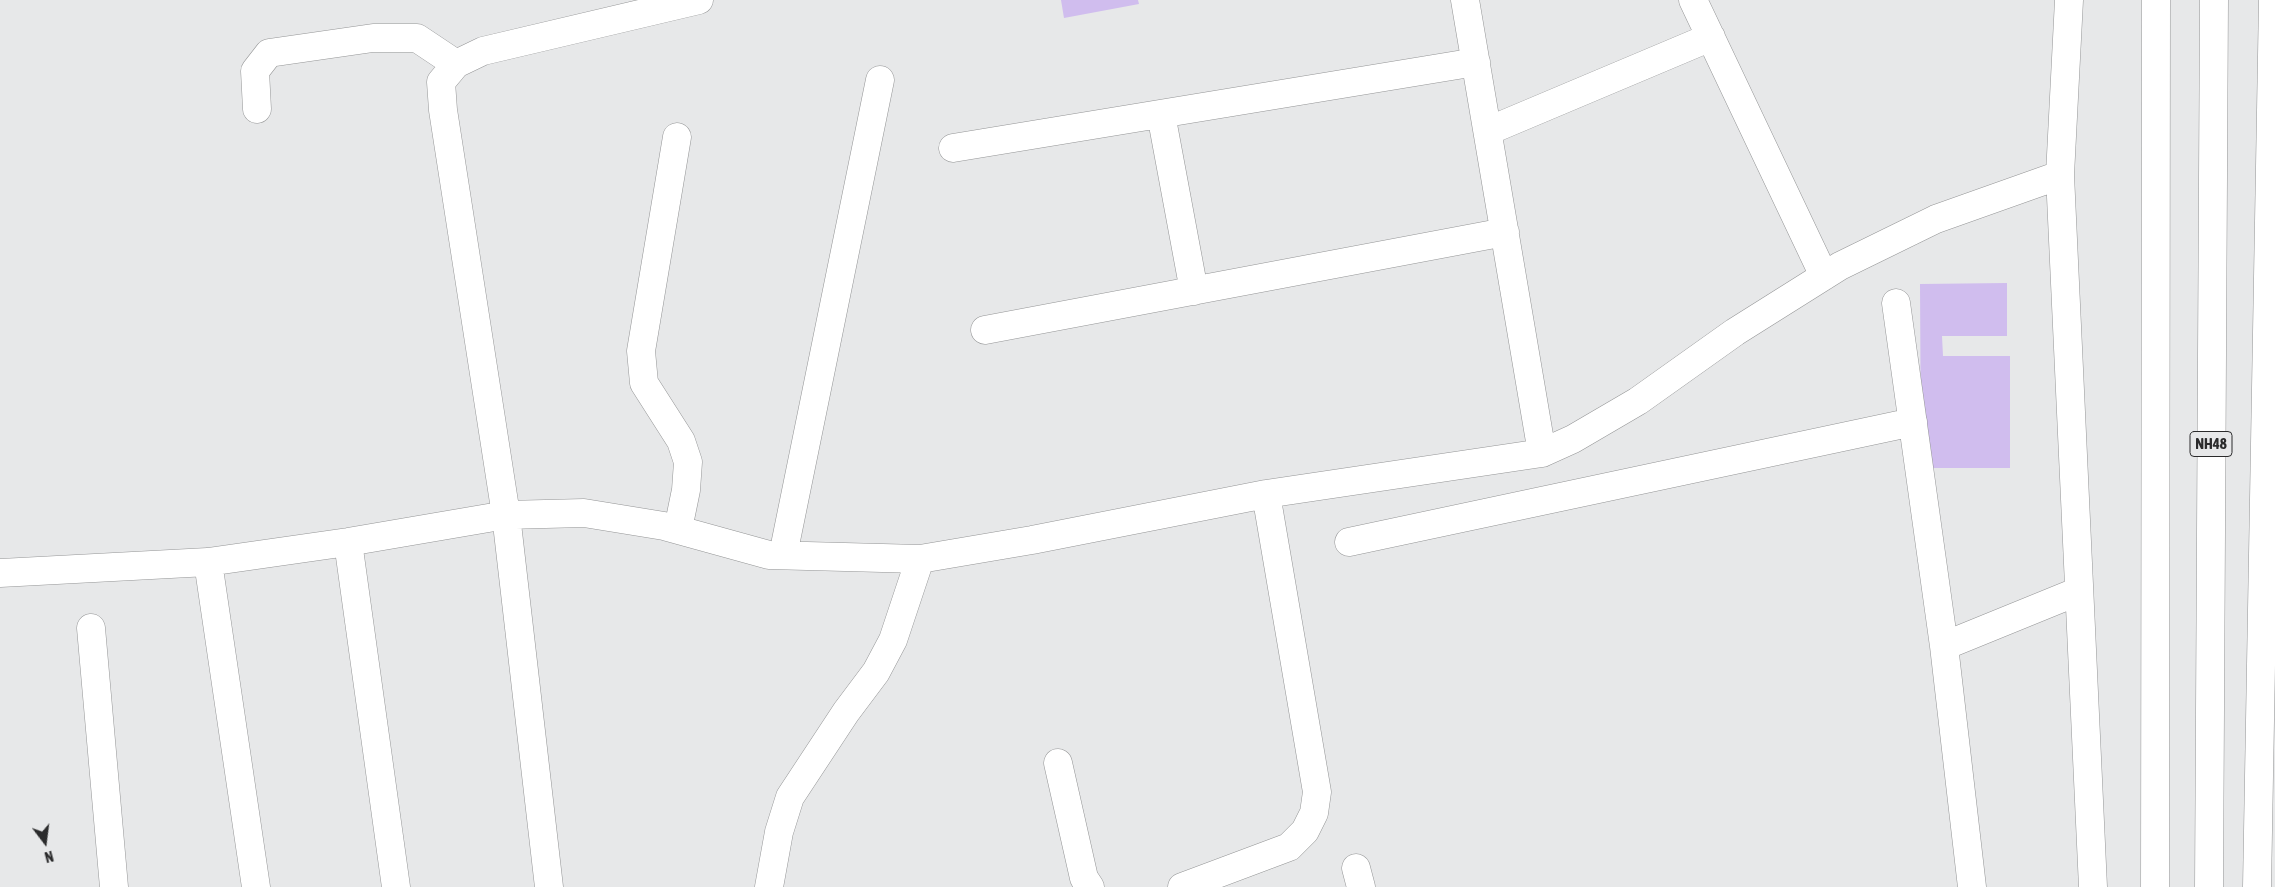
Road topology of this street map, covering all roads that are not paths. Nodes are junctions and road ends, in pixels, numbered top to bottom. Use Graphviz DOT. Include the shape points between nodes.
graph roads {
  1 [pos="699,0"];
  2 [pos="1465,0"];
  3 [pos="1693,0"];
  4 [pos="2069,0"];
  5 [pos="2156,0"];
  6 [pos="2214,0"];
  7 [pos="2273,0"];
  8 [pos="1711,37"];
  9 [pos="1476,62"];
  10 [pos="456,64"];
  11 [pos="880,80"];
  12 [pos="2273,86"];
  13 [pos="257,109"];
  14 [pos="1161,114"];
  15 [pos="1488,131"];
  16 [pos="678,137"];
  17 [pos="953,148"];
  18 [pos="2060,175"];
  19 [pos="1505,232"];
  20 [pos="1824,276"];
  21 [pos="1194,291"];
  22 [pos="1896,303"];
  23 [pos="985,330"];
  24 [pos="2271,353"];
  25 [pos="1913,422"];
  26 [pos="1542,452"];
  27 [pos="1266,494"];
  28 [pos="506,515"];
  29 [pos="678,529"];
  30 [pos="348,542"];
  31 [pos="1349,542"];
  32 [pos="783,555"];
  33 [pos="920,559"];
  34 [pos="208,562"];
  35 [pos="0,573"];
  36 [pos="2079,591"];
  37 [pos="91,628"];
  38 [pos="1944,646"];
  39 [pos="1058,763"];
  40 [pos="114,887"];
  41 [pos="256,887"];
  42 [pos="396,887"];
  43 [pos="550,887"];
  44 [pos="769,887"];
  45 [pos="1090,887"];
  46 [pos="1182,887"];
  47 [pos="1972,887"];
  48 [pos="2093,887"];
  49 [pos="2155,887"];
  50 [pos="2208,887"];
  51 [pos="2257,887"];
  1 -- 10 [label="main road" via="483,51"];
  2 -- 9 [label="main road"];
  3 -- 8 [label="main road"];
  4 -- 18 [label="main road"];
  5 -- 49 [label="main road"];
  6 -- 50 [label="main road, NH48"];
  7 -- 12 [label="main road"];
  8 -- 15 [label="main road"];
  8 -- 20 [label="main road"];
  9 -- 14 [label="main road"];
  9 -- 15 [label="main road"];
  10 -- 13 [label="main road" via="417,38 373,38 269,53 255,71"];
  10 -- 28 [label="main road" via="441,82 443,110"];
  11 -- 32 [label="main road"];
  12 -- 24 [label="main road"];
  14 -- 17 [label="main road"];
  14 -- 21 [label="main road"];
  15 -- 19 [label="main road"];
  16 -- 29 [label="main road" via="641,351 644,383 681,440 688,462"];
  18 -- 20 [label="main road" via="1936,219"];
  18 -- 36 [label="main road"];
  19 -- 21 [label="main road"];
  19 -- 26 [label="main road"];
  20 -- 26 [label="main road" via="1735,332 1638,401 1573,439"];
  21 -- 23 [label="main road"];
  22 -- 25 [label="main road"];
  24 -- 51 [label="main road"];
  25 -- 31 [label="main road"];
  25 -- 38 [label="main road"];
  26 -- 27 [label="main road"];
  27 -- 33 [label="main road"];
  27 -- 46 [label="main road" via="1317,792 1314,813 1305,831 1289,846"];
  28 -- 29 [label="main road" via="584,514"];
  28 -- 30 [label="main road"];
  28 -- 43 [label="main road"];
  29 -- 32 [label="main road" via="769,555"];
  30 -- 34 [label="main road"];
  30 -- 42 [label="main road"];
  32 -- 33 [label="main road"];
  33 -- 44 [label="main road" via="893,640 876,672 790,797 779,832"];
  34 -- 35 [label="main road"];
  34 -- 41 [label="main road"];
  36 -- 38 [label="main road"];
  36 -- 48 [label="main road"];
  37 -- 40 [label="main road"];
  38 -- 47 [label="main road"];
  39 -- 45 [label="main road" via="1084,878"];
}
